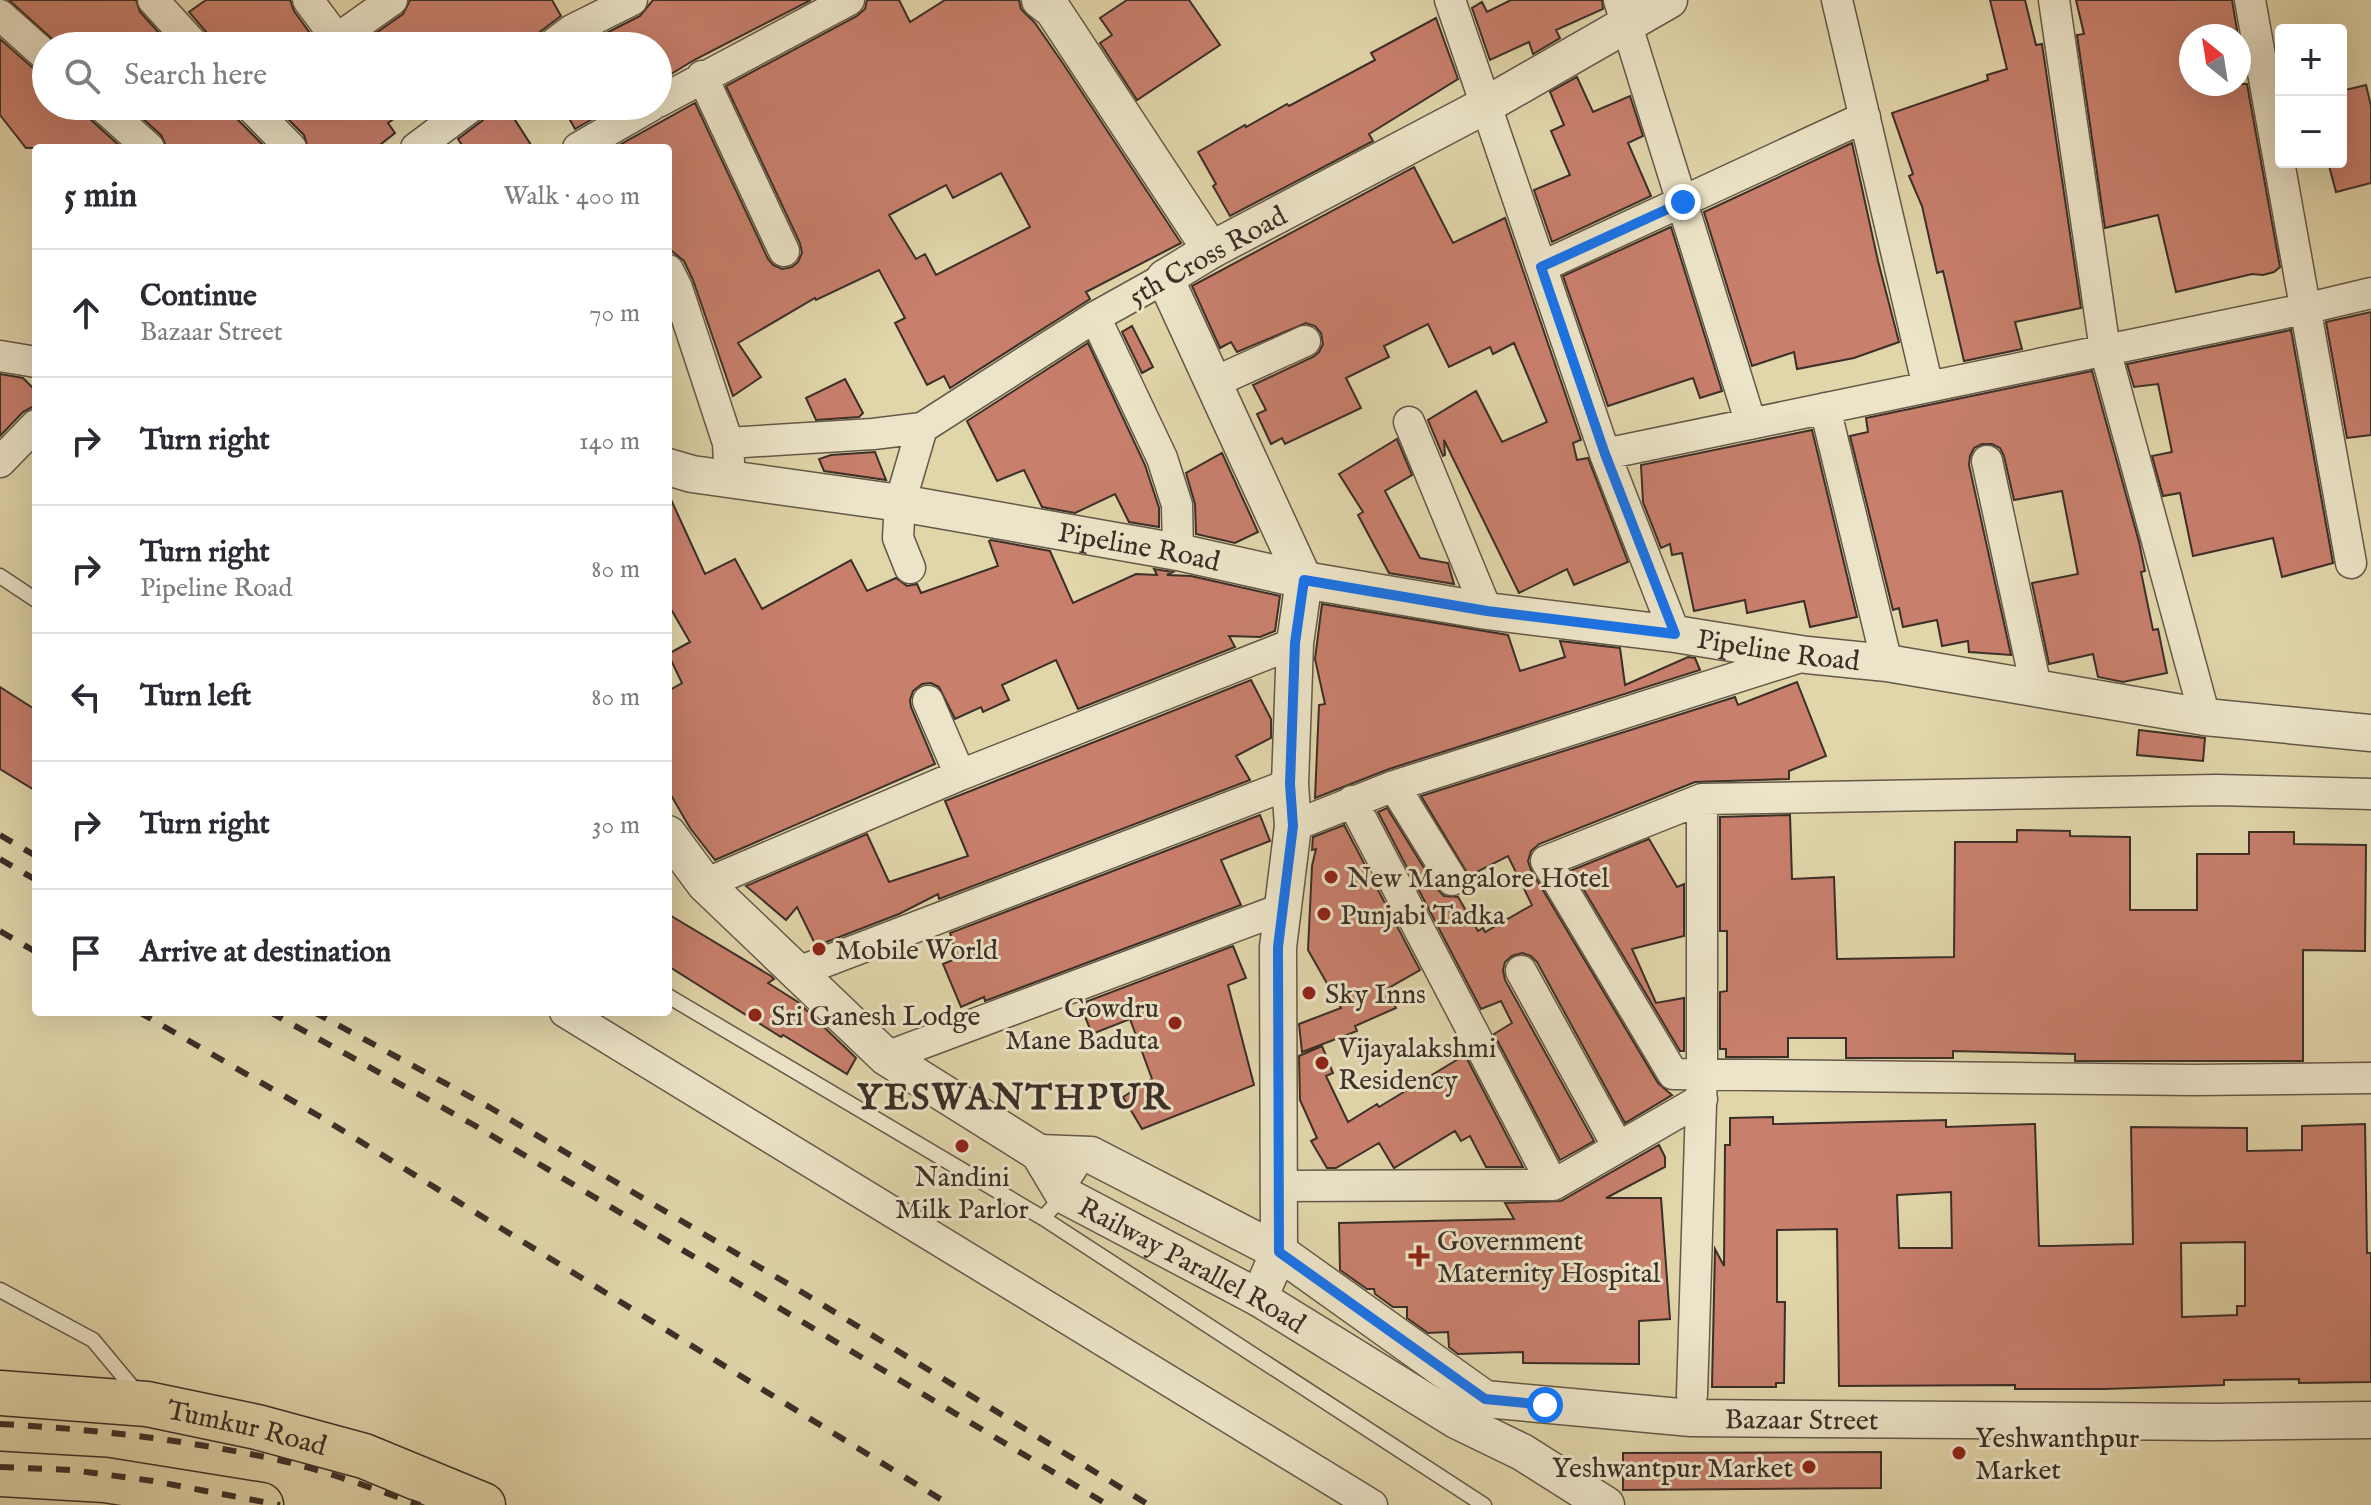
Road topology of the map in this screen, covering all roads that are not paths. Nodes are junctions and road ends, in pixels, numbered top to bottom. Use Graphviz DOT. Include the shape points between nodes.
graph roads {
  1 [pos="153,0"];
  2 [pos="308,0"];
  3 [pos="392,0"];
  4 [pos="632,0"];
  5 [pos="849,0"];
  6 [pos="1450,0"];
  7 [pos="1669,0"];
  8 [pos="1837,0"];
  9 [pos="2054,0"];
  10 [pos="2250,0"];
  11 [pos="1052,3"];
  12 [pos="1623,12"];
  13 [pos="0,15"];
  14 [pos="182,32"];
  15 [pos="326,32"];
  16 [pos="347,32"];
  17 [pos="569,32"];
  18 [pos="32,44"];
  19 [pos="702,76"];
  20 [pos="672,94"];
  21 [pos="1486,105"];
  22 [pos="1865,117"];
  23 [pos="118,120"];
  24 [pos="264,120"];
  25 [pos="453,120"];
  26 [pos="630,120"];
  27 [pos="596,143"];
  28 [pos="145,144"];
  29 [pos="287,144"];
  30 [pos="421,144"];
  31 [pos="1683,202"];
  32 [pos="1211,250"];
  33 [pos="784,251"];
  34 [pos="1541,267"];
  35 [pos="672,278"];
  36 [pos="1165,278"];
  37 [pos="2371,293"];
  38 [pos="2304,309"];
  39 [pos="1095,317"];
  40 [pos="1305,341"];
  41 [pos="2105,350"];
  42 [pos="0,356"];
  43 [pos="32,361"];
  44 [pos="1215,382"];
  45 [pos="1928,387"];
  46 [pos="1825,408"];
  47 [pos="1409,422"];
  48 [pos="1751,424"];
  49 [pos="922,428"];
  50 [pos="32,429"];
  51 [pos="728,443"];
  52 [pos="1605,454"];
  53 [pos="1987,461"];
  54 [pos="0,462"];
  55 [pos="672,468"];
  56 [pos="731,480"];
  57 [pos="900,503"];
  58 [pos="1178,552"];
  59 [pos="2351,563"];
  60 [pos="910,568"];
  61 [pos="0,576"];
  62 [pos="1304,580"];
  63 [pos="32,597"];
  64 [pos="1487,611"];
  65 [pos="1675,634"];
  66 [pos="1295,643"];
  67 [pos="1807,655"];
  68 [pos="1887,663"];
  69 [pos="2036,687"];
  70 [pos="928,701"];
  71 [pos="2205,717"];
  72 [pos="2371,733"];
  73 [pos="960,775"];
  74 [pos="1290,784"];
  75 [pos="1394,786"];
  76 [pos="2371,794"];
  77 [pos="1702,799"];
  78 [pos="1352,801"];
  79 [pos="1293,826"];
  80 [pos="672,839"];
  81 [pos="1452,880"];
  82 [pos="705,884"];
  83 [pos="1284,908"];
  84 [pos="1521,971"];
  85 [pos="798,972"];
  86 [pos="672,998"];
  87 [pos="572,1016"];
  88 [pos="886,1057"];
  89 [pos="2371,1078"];
  90 [pos="1702,1086"];
  91 [pos="1618,1147"];
  92 [pos="1039,1153"];
  93 [pos="1091,1155"];
  94 [pos="1553,1185"];
  95 [pos="1278,1186"];
  96 [pos="1053,1207"];
  97 [pos="1279,1252"];
  98 [pos="0,1290"];
  99 [pos="1259,1298"];
  100 [pos="0,1393"];
  101 [pos="2371,1397"];
  102 [pos="147,1404"];
  103 [pos="1692,1407"];
  104 [pos="2371,1420"];
  105 [pos="1532,1431"];
  106 [pos="2371,1437"];
  107 [pos="0,1474"];
  108 [pos="261,1505"];
  109 [pos="483,1505"];
  110 [pos="1372,1505"];
  111 [pos="1484,1505"];
  112 [pos="1568,1505"];
  113 [pos="1606,1505"];
  114 [pos="1636,1505"];
  1 -- 14 [label="street"];
  2 -- 15 [label="street"];
  3 -- 16 [label="street"];
  4 -- 17 [label="street"];
  5 -- 19 [label="street"];
  6 -- 21 [label="street"];
  7 -- 12 [label="street, 5th Cross Road"];
  8 -- 22 [label="street"];
  9 -- 41 [label="street"];
  10 -- 38 [label="street"];
  11 -- 32 [label="street"];
  12 -- 21 [label="street, 5th Cross Road"];
  12 -- 31 [label="street"];
  13 -- 18 [label="street"];
  19 -- 20 [label="street"];
  19 -- 33 [label="street"];
  21 -- 32 [label="street, 5th Cross Road"];
  21 -- 34 [label="street"];
  22 -- 31 [label="street"];
  22 -- 45 [label="street"];
  23 -- 28 [label="street"];
  24 -- 29 [label="street"];
  25 -- 30 [label="street"];
  26 -- 27 [label="street"];
  31 -- 34 [label="street"];
  31 -- 48 [label="street"];
  32 -- 36 [label="street, 5th Cross Road"];
  34 -- 52 [label="street"];
  35 -- 51 [label="street"];
  36 -- 39 [label="street, 5th Cross Road"];
  36 -- 44 [label="street"];
  37 -- 38 [label="street"];
  38 -- 41 [label="street"];
  38 -- 59 [label="street"];
  39 -- 49 [label="street, 5th Cross Road"];
  39 -- 58 [label="street" via="1162,458 1177,505"];
  40 -- 44 [label="street"];
  41 -- 45 [label="street"];
  41 -- 71 [label="street"];
  42 -- 43 [label="street"];
  44 -- 62 [label="street"];
  45 -- 46 [label="street"];
  46 -- 48 [label="street"];
  46 -- 68 [label="street"];
  47 -- 64 [label="street"];
  48 -- 52 [label="street"];
  49 -- 51 [label="street, 5th Cross Road"];
  49 -- 57 [label="street"];
  50 -- 54 [label="street"];
  51 -- 56 [label="street"];
  52 -- 65 [label="street"];
  53 -- 69 [label="street"];
  55 -- 56 [label="street, Pipeline Road"];
  56 -- 57 [label="street, Pipeline Road"];
  57 -- 58 [label="street, Pipeline Road"];
  57 -- 60 [label="street" via="898,538"];
  58 -- 62 [label="street, Pipeline Road"];
  61 -- 63 [label="lane"];
  62 -- 64 [label="street, Pipeline Road"];
  62 -- 66 [label="street"];
  64 -- 65 [label="street, Pipeline Road"];
  65 -- 67 [label="street, Pipeline Road"];
  66 -- 73 [label="street"];
  66 -- 74 [label="street"];
  67 -- 68 [label="street, Pipeline Road"];
  67 -- 75 [label="street"];
  68 -- 69 [label="street, Pipeline Road"];
  69 -- 71 [label="street, Pipeline Road"];
  70 -- 73 [label="street"];
  71 -- 72 [label="street, Pipeline Road"];
  73 -- 82 [label="street"];
  74 -- 79 [label="street"];
  74 -- 85 [label="street"];
  75 -- 78 [label="street"];
  75 -- 81 [label="street"];
  76 -- 77 [label="street" via="2217,790"];
  77 -- 90 [label="street"];
  77 -- 90 [label="street" via="1546,861 1673,1074"];
  78 -- 79 [label="street"];
  78 -- 94 [label="street"];
  79 -- 83 [label="street"];
  80 -- 82 [label="street, Railway Parallel Road"];
  82 -- 85 [label="street, Railway Parallel Road"];
  83 -- 88 [label="street"];
  83 -- 95 [label="street" via="1278,947"];
  84 -- 91 [label="street"];
  85 -- 88 [label="street, Railway Parallel Road"];
  86 -- 96 [label="lane"];
  87 -- 110 [label="street"];
  88 -- 92 [label="street, Railway Parallel Road"];
  89 -- 90 [label="street"];
  90 -- 91 [label="street"];
  90 -- 103 [label="street"];
  91 -- 94 [label="street"];
  92 -- 93 [label="street"];
  92 -- 96 [label="street, Railway Parallel Road"];
  93 -- 96 [label="lane"];
  93 -- 97 [label="street, Bazaar Street"];
  94 -- 95 [label="street"];
  95 -- 97 [label="street"];
  96 -- 99 [label="street, Railway Parallel Road"];
  96 -- 111 [label="lane"];
  97 -- 99 [label="street"];
  97 -- 105 [label="street, Bazaar Street"];
  98 -- 102 [label="lane" via="93,1340"];
  99 -- 105 [label="street, Railway Parallel Road" via="1456,1420"];
  100 -- 102 [label="highway, Tumkur Road"];
  101 -- 103 [label="street"];
  102 -- 109 [label="highway, Tumkur Road" via="364,1456"];
  103 -- 104 [label="street, Bazaar Street" via="2198,1422"];
  103 -- 105 [label="street, Bazaar Street"];
  105 -- 106 [label="street" via="1799,1442"];
  105 -- 112 [label="street" via="1529,1472 1538,1485"];
  105 -- 113 [label="street"];
  105 -- 114 [label="street"];
  107 -- 108 [label="highway" via="105,1480"];
}
